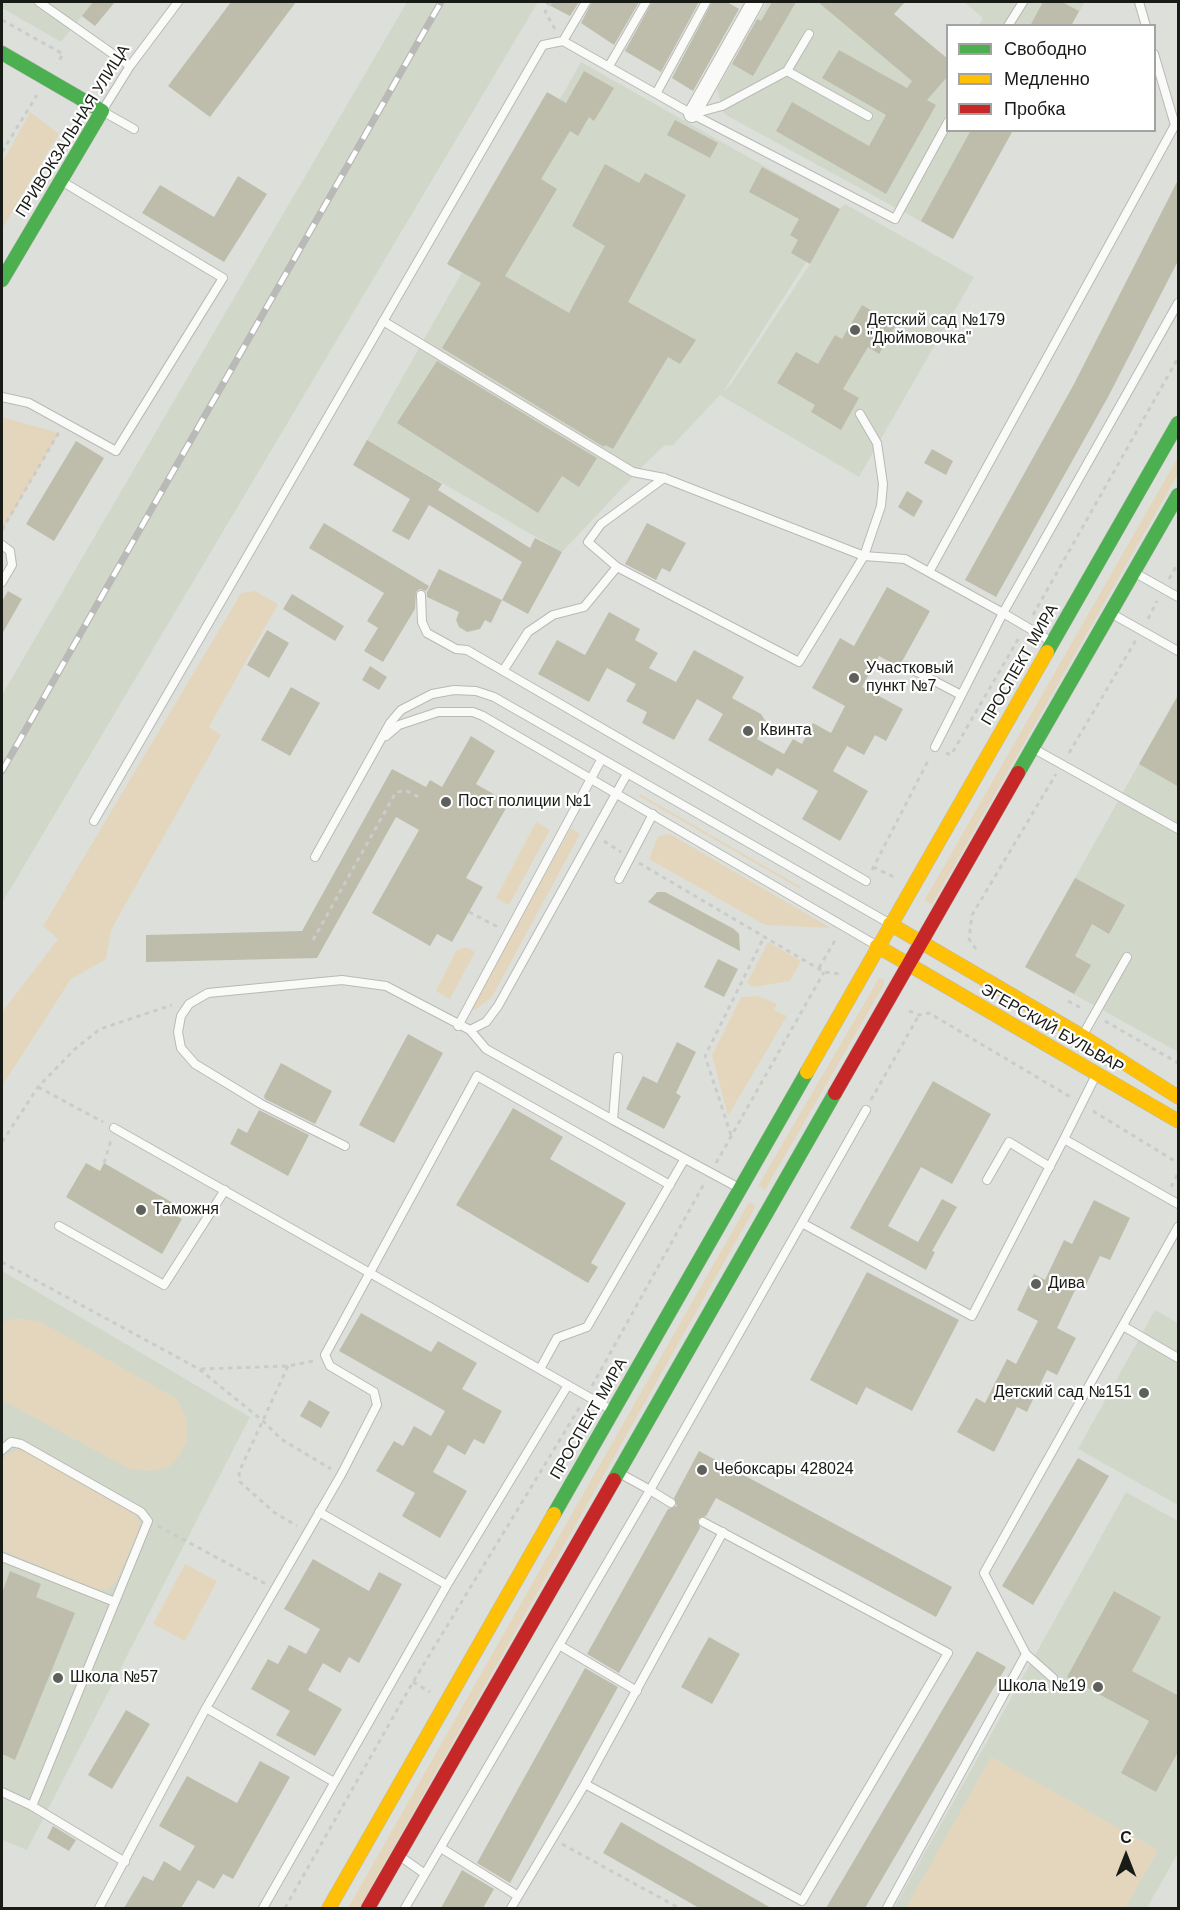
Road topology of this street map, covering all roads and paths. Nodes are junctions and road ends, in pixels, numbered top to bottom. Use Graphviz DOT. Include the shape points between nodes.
graph roads {
  1 [pos="39,2"];
  2 [pos="178,2"];
  3 [pos="551,2"];
  4 [pos="586,2"];
  5 [pos="646,2"];
  6 [pos="706,2"];
  7 [pos="755,2"];
  8 [pos="1023,2"];
  9 [pos="1139,2"];
  10 [pos="2,20"];
  11 [pos="1009,24"];
  12 [pos="1145,24"];
  13 [pos="809,34"];
  14 [pos="563,42"];
  15 [pos="2,53"];
  16 [pos="1156,58"];
  17 [pos="130,66"];
  18 [pos="609,66"];
  19 [pos="787,71"];
  20 [pos="47,80"];
  21 [pos="657,92"];
  22 [pos="102,111"];
  23 [pos="692,114"];
  24 [pos="868,116"];
  25 [pos="946,126"];
  26 [pos="134,129"];
  27 [pos="2,152"];
  28 [pos="61,181"];
  29 [pos="2,280"];
  30 [pos="1179,303"];
  31 [pos="383,321"];
  32 [pos="1179,358"];
  33 [pos="2,397"];
  34 [pos="860,414"];
  35 [pos="64,423"];
  36 [pos="1179,423"];
  37 [pos="664,478"];
  38 [pos="1179,495"];
  39 [pos="2,530"];
  40 [pos="2,545"];
  41 [pos="864,556"];
  42 [pos="1179,562"];
  43 [pos="617,567"];
  44 [pos="929,572"];
  45 [pos="1134,572"];
  46 [pos="2,582"];
  47 [pos="1164,589"];
  48 [pos="421,595"];
  49 [pos="1179,597"];
  50 [pos="1003,613"];
  51 [pos="1110,613"];
  52 [pos="1028,622"];
  53 [pos="1144,625"];
  54 [pos="1022,634"];
  55 [pos="1138,635"];
  56 [pos="1052,642"];
  57 [pos="1179,651"];
  58 [pos="906,666"];
  59 [pos="503,670"];
  60 [pos="961,695"];
  61 [pos="381,740"];
  62 [pos="935,747"];
  63 [pos="1033,748"];
  64 [pos="602,759"];
  65 [pos="1065,759"];
  66 [pos="1057,773"];
  67 [pos="627,774"];
  68 [pos="592,778"];
  69 [pos="617,793"];
  70 [pos="420,798"];
  71 [pos="653,814"];
  72 [pos="94,821"];
  73 [pos="1179,829"];
  74 [pos="594,834"];
  75 [pos="315,857"];
  76 [pos="630,858"];
  77 [pos="873,867"];
  78 [pos="619,879"];
  79 [pos="866,881"];
  80 [pos="901,881"];
  81 [pos="469,912"];
  82 [pos="967,912"];
  83 [pos="972,915"];
  84 [pos="890,924"];
  85 [pos="502,930"];
  86 [pos="764,937"];
  87 [pos="837,937"];
  88 [pos="313,940"];
  89 [pos="922,942"];
  90 [pos="877,946"];
  91 [pos="976,949"];
  92 [pos="1126,957"];
  93 [pos="908,966"];
  94 [pos="819,968"];
  95 [pos="824,972"];
  96 [pos="843,975"];
  97 [pos="1064,999"];
  98 [pos="176,1004"];
  99 [pos="931,1007"];
  100 [pos="909,1011"];
  101 [pos="929,1013"];
  102 [pos="918,1015"];
  103 [pos="1094,1015"];
  104 [pos="458,1026"];
  105 [pos="470,1030"];
  106 [pos="1082,1036"];
  107 [pos="618,1057"];
  108 [pos="1070,1059"];
  109 [pos="1179,1063"];
  110 [pos="1097,1074"];
  111 [pos="39,1087"];
  112 [pos="1179,1097"];
  113 [pos="1075,1100"];
  114 [pos="1087,1108"];
  115 [pos="866,1110"];
  116 [pos="613,1120"];
  117 [pos="1179,1121"];
  118 [pos="114,1128"];
  119 [pos="731,1135"];
  120 [pos="1064,1139"];
  121 [pos="2,1142"];
  122 [pos="345,1146"];
  123 [pos="684,1160"];
  124 [pos="104,1163"];
  125 [pos="1179,1163"];
  126 [pos="1050,1167"];
  127 [pos="710,1173"];
  128 [pos="987,1180"];
  129 [pos="670,1185"];
  130 [pos="739,1188"];
  131 [pos="225,1190"];
  132 [pos="1179,1204"];
  133 [pos="770,1207"];
  134 [pos="802,1223"];
  135 [pos="59,1226"];
  136 [pos="1179,1227"];
  137 [pos="2,1262"];
  138 [pos="368,1273"];
  139 [pos="1123,1326"];
  140 [pos="326,1355"];
  141 [pos="1179,1358"];
  142 [pos="288,1366"];
  143 [pos="199,1369"];
  144 [pos="540,1369"];
  145 [pos="567,1385"];
  146 [pos="587,1395"];
  147 [pos="613,1410"];
  148 [pos="263,1420"];
  149 [pos="2,1450"];
  150 [pos="618,1472"];
  151 [pos="341,1475"];
  152 [pos="650,1490"];
  153 [pos="671,1503"];
  154 [pos="319,1512"];
  155 [pos="148,1521"];
  156 [pos="703,1522"];
  157 [pos="308,1532"];
  158 [pos="723,1533"];
  159 [pos="2,1557"];
  160 [pos="447,1585"];
  161 [pos="275,1588"];
  162 [pos="114,1602"];
  163 [pos="559,1645"];
  164 [pos="1026,1654"];
  165 [pos="1053,1678"];
  166 [pos="413,1682"];
  167 [pos="637,1691"];
  168 [pos="431,1693"];
  169 [pos="206,1708"];
  170 [pos="334,1782"];
  171 [pos="585,1784"];
  172 [pos="2,1792"];
  173 [pos="32,1806"];
  174 [pos="553,1838"];
  175 [pos="441,1848"];
  176 [pos="398,1856"];
  177 [pos="125,1862"];
  178 [pos="425,1874"];
  179 [pos="518,1896"];
  180 [pos="99,1908"];
  181 [pos="262,1908"];
  182 [pos="285,1908"];
  183 [pos="329,1908"];
  184 [pos="368,1908"];
  185 [pos="405,1908"];
  186 [pos="511,1908"];
  187 [pos="679,1908"];
  188 [pos="887,1908"];
  1 -- 17 [label="lane"];
  2 -- 17 [label="lane, ПРИВОКЗАЛЬНАЯ УЛИЦА"];
  3 -- 14 [label="path" via="545,12"];
  4 -- 14 [label="lane"];
  5 -- 18 [label="lane"];
  6 -- 21 [label="lane"];
  7 -- 23 [label="street"];
  8 -- 11 [label="lane"];
  9 -- 12 [label="lane"];
  10 -- 20 [label="path" via="63,54"];
  13 -- 19 [label="lane"];
  14 -- 18 [label="lane"];
  14 -- 31 [label="lane" via="543,45"];
  15 -- 20 [label="main road"];
  16 -- 44 [label="lane" via="1175,125"];
  17 -- 22 [label="lane, ПРИВОКЗАЛЬНАЯ УЛИЦА"];
  18 -- 21 [label="lane"];
  19 -- 23 [label="lane" via="722,106"];
  19 -- 24 [label="lane"];
  20 -- 22 [label="main road"];
  20 -- 27 [label="path"];
  21 -- 23 [label="lane"];
  22 -- 26 [label="lane"];
  22 -- 28 [label="main road, ПРИВОКЗАЛЬНАЯ УЛИЦА"];
  23 -- 25 [label="lane" via="895,219"];
  28 -- 29 [label="main road, ПРИВОКЗАЛЬНАЯ УЛИЦА"];
  28 -- 35 [label="lane" via="223,278 116,451"];
  30 -- 50 [label="lane"];
  31 -- 37 [label="lane" via="633,472"];
  31 -- 72 [label="lane"];
  32 -- 52 [label="path"];
  33 -- 35 [label="lane" via="29,403"];
  34 -- 41 [label="lane" via="877,443 883,484 881,506"];
  35 -- 39 [label="path"];
  36 -- 56 [label="main road, ПРОСПЕКТ МИРА"];
  37 -- 41 [label="lane"];
  37 -- 43 [label="lane" via="601,524 588,542"];
  38 -- 45 [label="main road"];
  40 -- 46 [label="lane" via="10,551 12,565"];
  41 -- 43 [label="lane" via="799,662"];
  41 -- 44 [label="lane" via="905,559"];
  42 -- 47 [label="path"];
  43 -- 59 [label="lane" via="584,607 553,615 528,632"];
  44 -- 50 [label="lane"];
  45 -- 47 [label="lane"];
  45 -- 51 [label="main road"];
  47 -- 49 [label="lane"];
  47 -- 53 [label="path"];
  48 -- 59 [label="lane" via="422,622 427,633"];
  50 -- 56 [label="lane"];
  50 -- 60 [label="lane"];
  51 -- 57 [label="lane"];
  51 -- 63 [label="main road"];
  54 -- 62 [label="path" via="951,755"];
  55 -- 65 [label="path"];
  56 -- 84 [label="main road, ПРОСПЕКТ МИРА"];
  58 -- 60 [label="lane"];
  59 -- 79 [label="lane"];
  60 -- 62 [label="lane"];
  61 -- 64 [label="lane" via="401,710 432,694 454,690 494,697"];
  61 -- 68 [label="lane" via="399,725 419,717 438,712 473,712"];
  61 -- 75 [label="lane"];
  62 -- 77 [label="path"];
  63 -- 73 [label="lane"];
  63 -- 89 [label="main road"];
  64 -- 67 [label="lane"];
  64 -- 68 [label="lane"];
  66 -- 83 [label="path"];
  67 -- 69 [label="lane"];
  67 -- 84 [label="lane"];
  68 -- 69 [label="lane"];
  68 -- 104 [label="lane"];
  69 -- 71 [label="lane"];
  69 -- 74 [label="lane"];
  70 -- 88 [label="path" via="407,791 396,792"];
  71 -- 76 [label="lane"];
  71 -- 90 [label="lane"];
  74 -- 76 [label="path"];
  74 -- 105 [label="lane" via="498,1006 486,1022"];
  76 -- 78 [label="lane"];
  76 -- 86 [label="path"];
  77 -- 79 [label="path"];
  77 -- 80 [label="path"];
  81 -- 85 [label="path"];
  82 -- 83 [label="path"];
  83 -- 91 [label="path" via="969,939"];
  84 -- 89 [label="main road, ЭГЕРСКИЙ БУЛЬВАР"];
  84 -- 90 [label="main road, ПРОСПЕКТ МИРА"];
  86 -- 94 [label="path"];
  86 -- 119 [label="path" via="705,1056"];
  87 -- 94 [label="path"];
  89 -- 93 [label="main road"];
  89 -- 106 [label="main road, ЭГЕРСКИЙ БУЛЬВАР"];
  90 -- 93 [label="main road, ЭГЕРСКИЙ БУЛЬВАР"];
  90 -- 130 [label="main road, ПРОСПЕКТ МИРА"];
  92 -- 103 [label="lane"];
  93 -- 108 [label="main road, ЭГЕРСКИЙ БУЛЬВАР"];
  93 -- 133 [label="main road"];
  94 -- 95 [label="path"];
  95 -- 96 [label="path"];
  95 -- 119 [label="path"];
  97 -- 103 [label="path"];
  98 -- 111 [label="path" via="100,1029"];
  99 -- 101 [label="path"];
  100 -- 102 [label="path"];
  101 -- 102 [label="path"];
  101 -- 113 [label="path"];
  102 -- 115 [label="path"];
  103 -- 106 [label="lane"];
  103 -- 109 [label="path"];
  104 -- 105 [label="lane"];
  104 -- 122 [label="lane" via="386,986 359,980 208,993 189,1004 178,1032 182,1048 195,1064 261,1104"];
  105 -- 116 [label="lane" via="486,1049"];
  106 -- 108 [label="main road"];
  106 -- 112 [label="main road, ЭГЕРСКИЙ БУЛЬВАР"];
  107 -- 116 [label="lane"];
  108 -- 110 [label="main road, ЭГЕРСКИЙ БУЛЬВАР"];
  110 -- 117 [label="main road, ЭГЕРСКИЙ БУЛЬВАР"];
  110 -- 120 [label="lane"];
  111 -- 118 [label="path"];
  111 -- 121 [label="path"];
  114 -- 125 [label="path"];
  115 -- 134 [label="lane"];
  116 -- 123 [label="lane"];
  118 -- 124 [label="path"];
  118 -- 131 [label="lane"];
  119 -- 127 [label="path"];
  120 -- 126 [label="lane"];
  120 -- 132 [label="lane"];
  123 -- 127 [label="lane"];
  123 -- 129 [label="lane"];
  126 -- 128 [label="lane" via="1009,1142"];
  126 -- 134 [label="lane" via="972,1316"];
  127 -- 130 [label="lane"];
  127 -- 146 [label="path"];
  129 -- 138 [label="lane" via="477,1076"];
  129 -- 144 [label="lane" via="587,1327 557,1338"];
  130 -- 133 [label="main road"];
  130 -- 147 [label="main road, ПРОСПЕКТ МИРА"];
  131 -- 135 [label="lane" via="164,1285"];
  131 -- 138 [label="lane"];
  133 -- 150 [label="main road"];
  134 -- 152 [label="lane"];
  136 -- 139 [label="lane"];
  137 -- 143 [label="path"];
  138 -- 140 [label="lane"];
  138 -- 144 [label="lane"];
  139 -- 141 [label="lane"];
  139 -- 164 [label="lane" via="984,1574"];
  140 -- 142 [label="path"];
  140 -- 151 [label="lane" via="330,1366 374,1392 377,1405"];
  142 -- 143 [label="path"];
  142 -- 148 [label="path"];
  143 -- 148 [label="path"];
  144 -- 145 [label="lane"];
  145 -- 146 [label="lane"];
  145 -- 160 [label="lane"];
  146 -- 147 [label="lane"];
  146 -- 166 [label="path"];
  147 -- 183 [label="main road, ПРОСПЕКТ МИРА"];
  148 -- 151 [label="path" via="280,1439"];
  148 -- 157 [label="path" via="239,1472 240,1482 275,1513"];
  149 -- 155 [label="lane" via="10,1442 21,1444 141,1512"];
  150 -- 152 [label="lane"];
  150 -- 176 [label="main road"];
  151 -- 154 [label="lane"];
  152 -- 153 [label="lane"];
  152 -- 163 [label="lane"];
  154 -- 157 [label="lane"];
  154 -- 160 [label="lane"];
  155 -- 161 [label="path"];
  155 -- 162 [label="lane"];
  156 -- 158 [label="lane"];
  157 -- 161 [label="lane"];
  158 -- 167 [label="lane"];
  158 -- 171 [label="lane" via="948,1653 802,1901"];
  159 -- 162 [label="lane"];
  160 -- 170 [label="lane"];
  161 -- 169 [label="lane"];
  162 -- 173 [label="lane"];
  163 -- 167 [label="lane"];
  163 -- 175 [label="lane"];
  164 -- 165 [label="lane"];
  164 -- 188 [label="lane"];
  166 -- 168 [label="path"];
  166 -- 182 [label="path"];
  167 -- 171 [label="lane"];
  169 -- 170 [label="lane"];
  169 -- 177 [label="lane"];
  170 -- 181 [label="lane"];
  171 -- 174 [label="lane"];
  172 -- 173 [label="lane"];
  173 -- 177 [label="lane"];
  174 -- 179 [label="lane"];
  174 -- 187 [label="path"];
  175 -- 178 [label="lane"];
  175 -- 179 [label="lane"];
  176 -- 178 [label="lane"];
  176 -- 184 [label="main road"];
  177 -- 180 [label="lane"];
  178 -- 185 [label="lane"];
  179 -- 186 [label="lane"];
}
